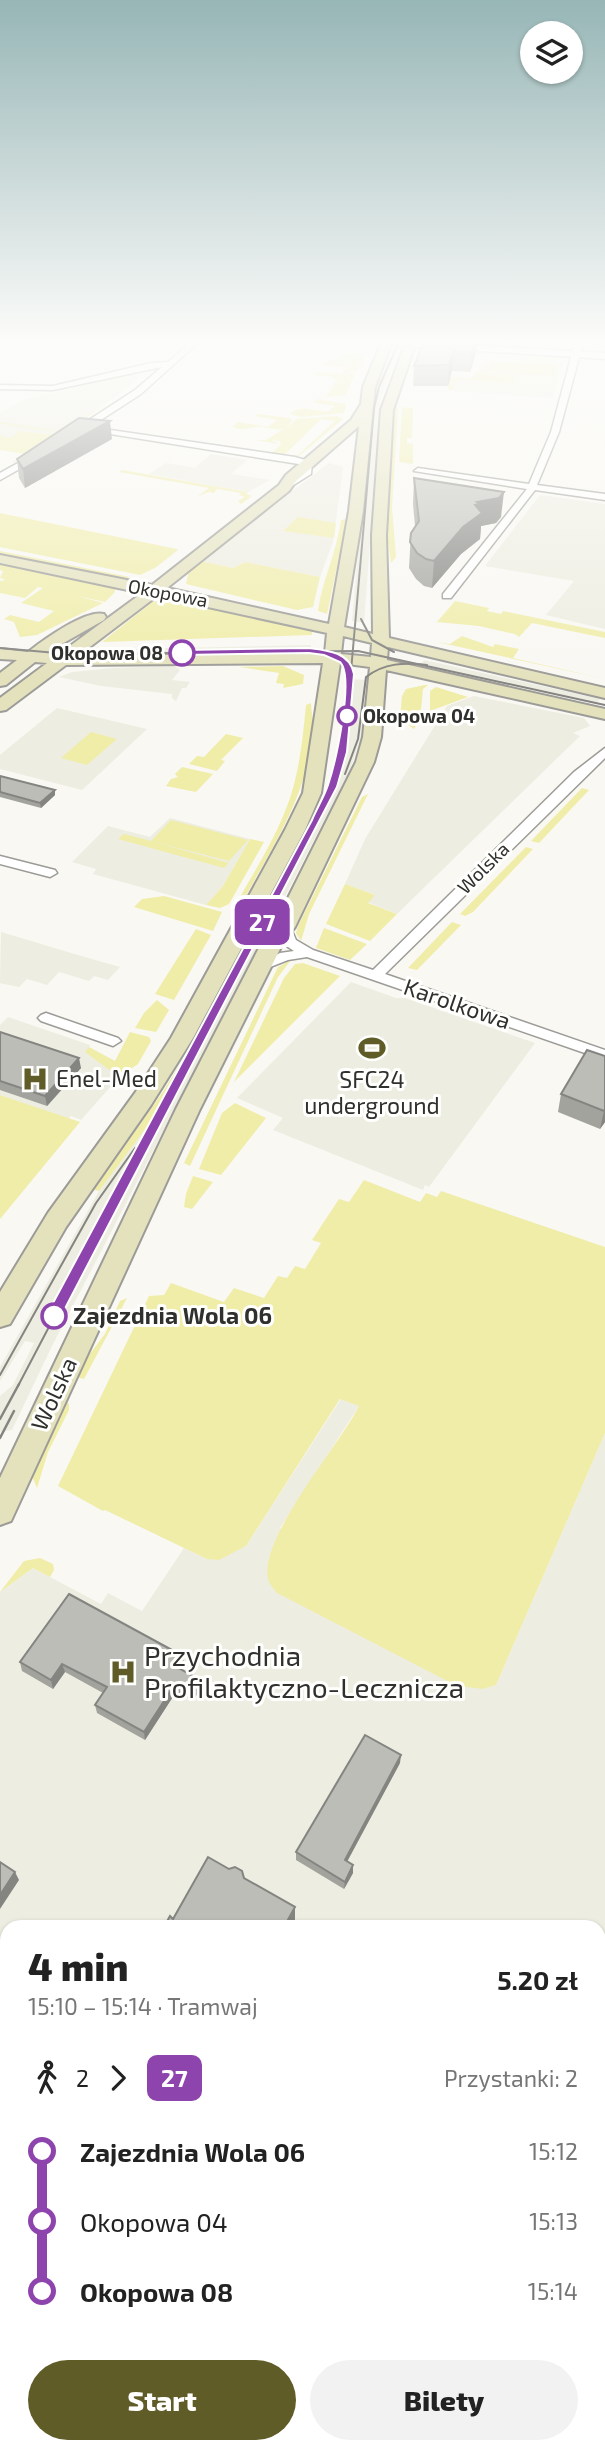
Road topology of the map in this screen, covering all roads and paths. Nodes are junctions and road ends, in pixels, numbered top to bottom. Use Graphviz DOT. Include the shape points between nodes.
graph roads {
  1 [pos="40,453"];
  2 [pos="252,453"];
  3 [pos="320,453"];
  4 [pos="362,453"];
  5 [pos="385,453"];
  6 [pos="546,453"];
  7 [pos="0,464"];
  8 [pos="309,464"];
  9 [pos="17,467"];
  10 [pos="418,471"];
  11 [pos="0,477"];
  12 [pos="532,486"];
  13 [pos="605,497"];
  14 [pos="0,559"];
  15 [pos="185,565"];
  16 [pos="149,589"];
  17 [pos="447,596"];
  18 [pos="335,631"];
  19 [pos="380,642"];
  20 [pos="0,654"];
  21 [pos="278,657"];
  22 [pos="331,657"];
  23 [pos="30,658"];
  24 [pos="61,660"];
  25 [pos="379,662"];
  26 [pos="329,675"];
  27 [pos="436,675"];
  28 [pos="0,681"];
  29 [pos="605,694"];
  30 [pos="376,697"];
  31 [pos="0,706"];
  32 [pos="605,713"];
  33 [pos="605,737"];
  34 [pos="605,752"];
  35 [pos="593,761"];
  36 [pos="0,860"];
  37 [pos="50,873"];
  38 [pos="284,927"];
  39 [pos="309,953"];
  40 [pos="260,968"];
  41 [pos="375,976"];
  42 [pos="46,1018"];
  43 [pos="113,1041"];
  44 [pos="605,1055"];
  45 [pos="0,1316"];
  46 [pos="2,1502"];
  1 -- 9 [label="street"];
  2 -- 8 [label="street"];
  3 -- 8 [label="main road"];
  4 -- 18 [label="main road"];
  5 -- 19 [label="main road" via="379,535"];
  6 -- 12 [label="street"];
  7 -- 9 [label="street"];
  8 -- 15 [label="main road"];
  9 -- 11 [label="street"];
  10 -- 12 [label="street"];
  12 -- 13 [label="street"];
  12 -- 17 [label="street"];
  14 -- 16 [label="main road, Okopowa"];
  15 -- 16 [label="main road"];
  16 -- 18 [label="main road, Okopowa"];
  16 -- 23 [label="main road" via="57,638"];
  16 -- 24 [label="main road"];
  18 -- 19 [label="main road, Okopowa"];
  18 -- 22 [label="main road"];
  19 -- 25 [label="main road"];
  19 -- 29 [label="main road"];
  20 -- 23 [label="main road"];
  21 -- 22 [label="main road"];
  21 -- 24 [label="main road"];
  21 -- 26 [label="main road" via="312,664"];
  22 -- 25 [label="main road"];
  22 -- 26 [label="main road"];
  23 -- 24 [label="main road"];
  23 -- 28 [label="main road"];
  24 -- 31 [label="main road"];
  25 -- 27 [label="main road"];
  25 -- 30 [label="main road"];
  26 -- 45 [label="main road" via="315,781 305,809 182,1038 47,1235"];
  27 -- 30 [label="main road" via="401,680"];
  27 -- 32 [label="main road"];
  30 -- 38 [label="main road" via="365,762"];
  33 -- 35 [label="street, Wolska"];
  34 -- 35 [label="street, Wolska"];
  35 -- 41 [label="street, Wolska"];
  36 -- 37 [label="street"];
  38 -- 39 [label="street, Karolkowa" via="290,942"];
  38 -- 40 [label="main road, Wolska"];
  39 -- 40 [label="street" via="285,956"];
  39 -- 41 [label="street, Karolkowa"];
  40 -- 46 [label="main road, Wolska"];
  41 -- 44 [label="street, Karolkowa"];
  42 -- 43 [label="street"];
}
